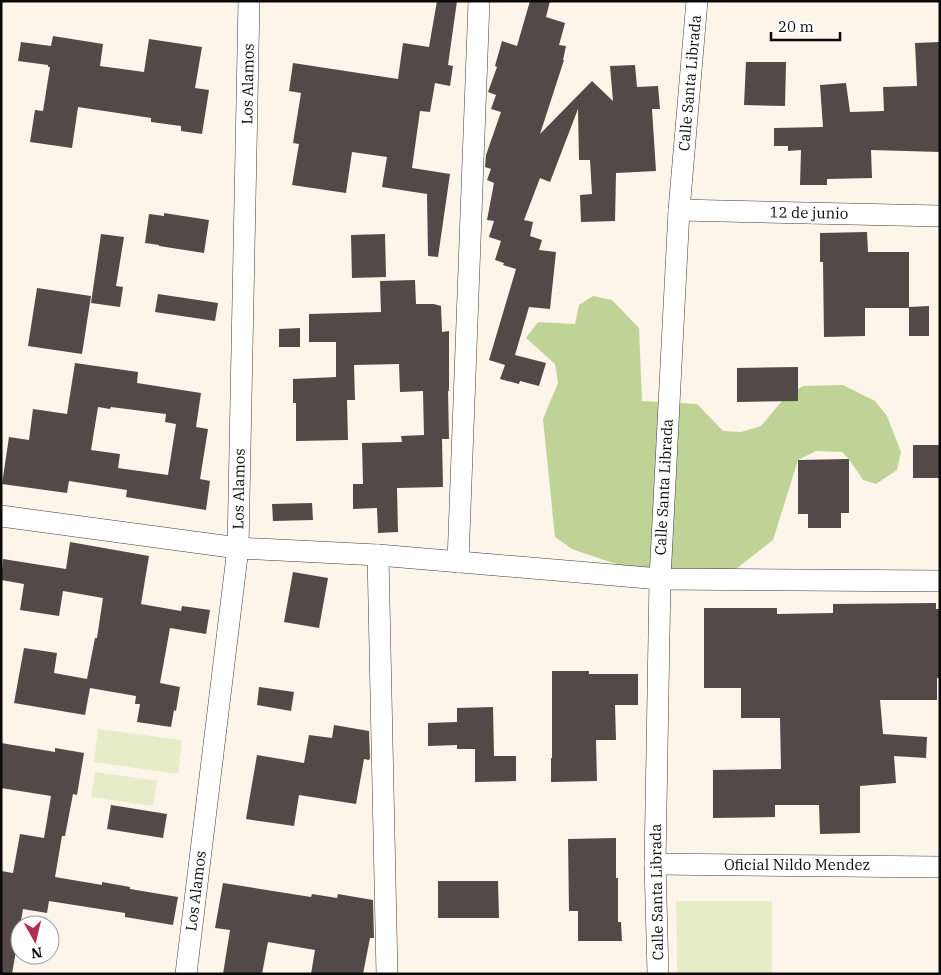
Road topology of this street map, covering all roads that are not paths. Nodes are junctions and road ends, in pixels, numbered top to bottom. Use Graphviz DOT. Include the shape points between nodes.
graph roads {
  1 [pos="249,1"];
  2 [pos="479,1"];
  3 [pos="697,1"];
  4 [pos="679,210"];
  5 [pos="940,216"];
  6 [pos="1,516"];
  7 [pos="238,548"];
  8 [pos="378,555"];
  9 [pos="458,562"];
  10 [pos="660,579"];
  11 [pos="940,581"];
  12 [pos="655,864"];
  13 [pos="940,866"];
  14 [pos="186,974"];
  15 [pos="388,974"];
  16 [pos="658,974"];
  1 -- 7 [label="street, Los Alamos"];
  2 -- 9 [label="street"];
  3 -- 4 [label="street, Calle Santa Librada"];
  4 -- 5 [label="street, 12 de junio"];
  4 -- 10 [label="street, Calle Santa Librada"];
  6 -- 7 [label="street"];
  7 -- 8 [label="street"];
  7 -- 14 [label="street, Los Alamos"];
  8 -- 9 [label="street"];
  8 -- 15 [label="street"];
  9 -- 10 [label="street"];
  10 -- 11 [label="street"];
  10 -- 12 [label="street, Calle Santa Librada"];
  12 -- 13 [label="street, Oficial Nildo Mendez"];
  12 -- 16 [label="street, Calle Santa Librada"];
}
